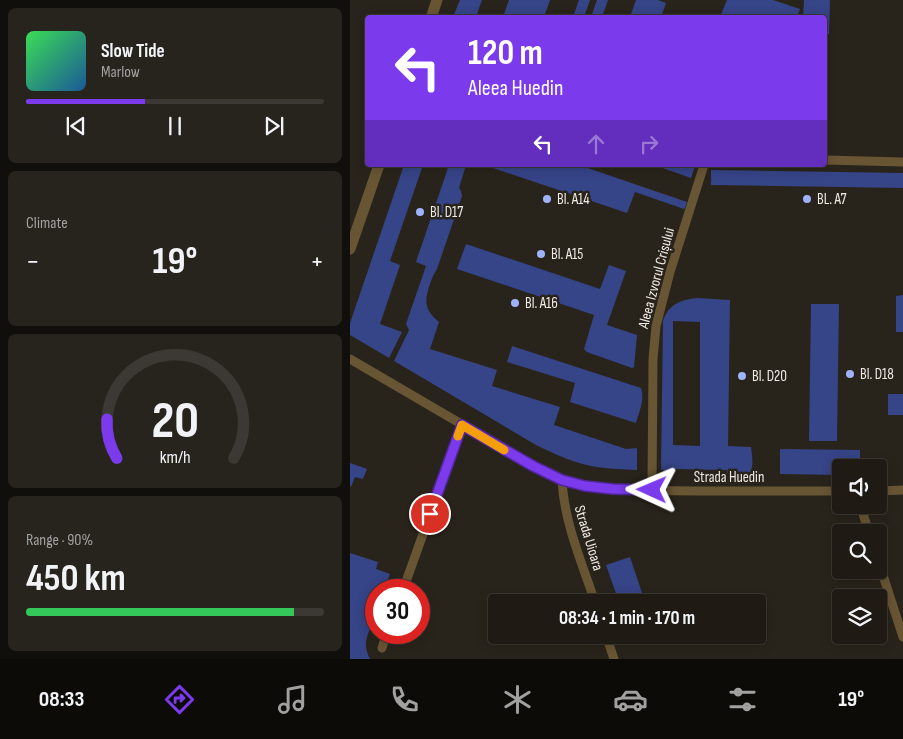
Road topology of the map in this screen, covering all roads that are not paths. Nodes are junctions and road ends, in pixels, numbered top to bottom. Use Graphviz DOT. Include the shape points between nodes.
graph roads {
  1 [pos="437,0"];
  2 [pos="431,15"];
  3 [pos="827,160"];
  4 [pos="903,162"];
  5 [pos="378,167"];
  6 [pos="703,167"];
  7 [pos="350,249"];
  8 [pos="350,359"];
  9 [pos="462,425"];
  10 [pos="562,480"];
  11 [pos="652,490"];
  12 [pos="903,490"];
  13 [pos="832,491"];
  14 [pos="887,491"];
  15 [pos="407,579"];
  16 [pos="884,579"];
  17 [pos="592,594"];
  18 [pos="903,638"];
  19 [pos="383,644"];
  20 [pos="609,644"];
  21 [pos="382,648"];
  22 [pos="614,659"];
  1 -- 2 [label="street"];
  3 -- 4 [label="street"];
  5 -- 7 [label="street"];
  6 -- 11 [label="street, Aleea Izvorul Crișului" via="656,326"];
  8 -- 9 [label="street, Strada Huedin"];
  9 -- 10 [label="street, Strada Huedin"];
  9 -- 15 [label="street"];
  10 -- 11 [label="street, Strada Huedin" via="585,486"];
  10 -- 17 [label="street, Strada Uioara" via="569,523"];
  11 -- 13 [label="street, Strada Huedin"];
  12 -- 14 [label="street"];
  16 -- 18 [label="street"];
  19 -- 21 [label="street"];
  20 -- 22 [label="street"];
}
